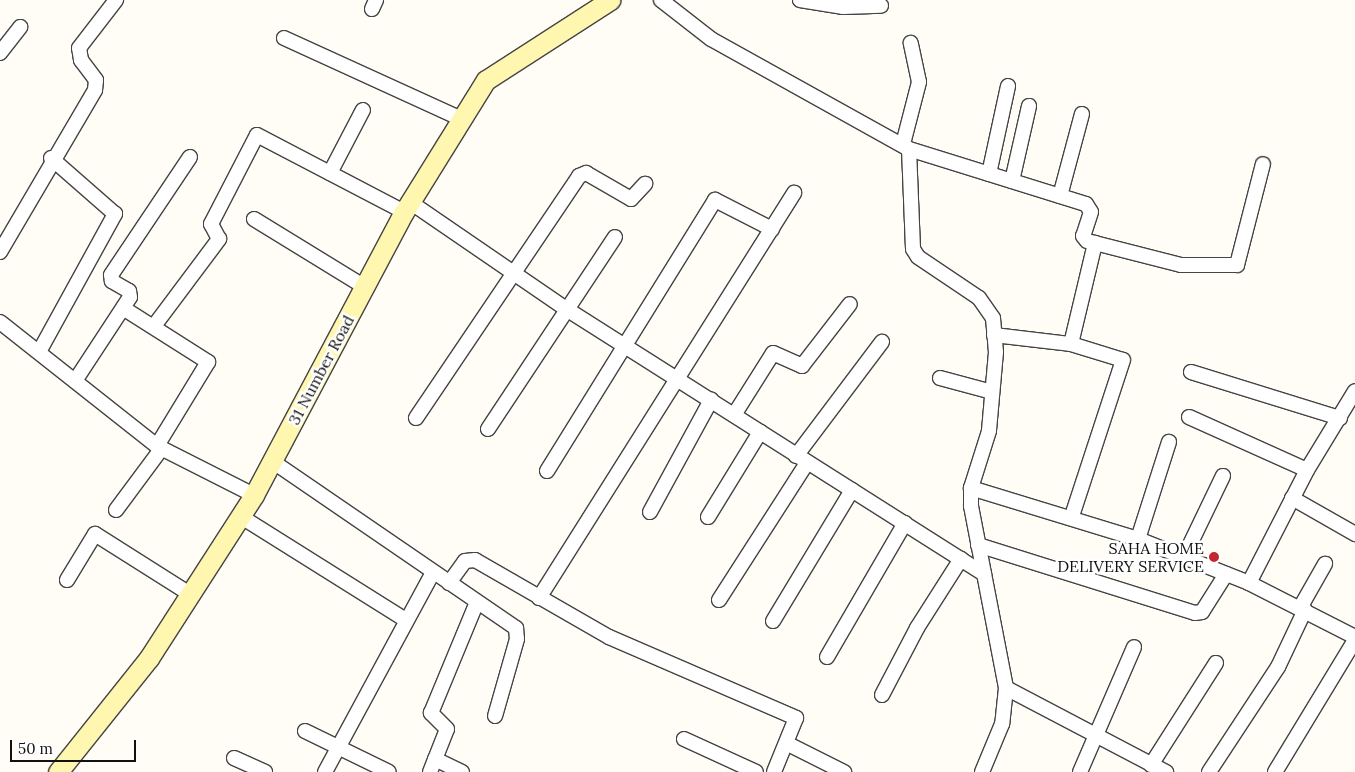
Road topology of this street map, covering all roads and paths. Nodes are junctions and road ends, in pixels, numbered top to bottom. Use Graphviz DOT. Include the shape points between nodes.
graph roads {
  1 [pos="116,0"];
  2 [pos="610,0"];
  3 [pos="660,0"];
  4 [pos="800,0"];
  5 [pos="881,6"];
  6 [pos="20,27"];
  7 [pos="284,38"];
  8 [pos="911,43"];
  9 [pos="0,53"];
  10 [pos="1008,86"];
  11 [pos="1029,106"];
  12 [pos="363,110"];
  13 [pos="1082,114"];
  14 [pos="462,119"];
  15 [pos="906,146"];
  16 [pos="190,157"];
  17 [pos="51,158"];
  18 [pos="1263,164"];
  19 [pos="330,173"];
  20 [pos="990,174"];
  21 [pos="1012,181"];
  22 [pos="646,184"];
  23 [pos="794,194"];
  24 [pos="1060,196"];
  25 [pos="407,207"];
  26 [pos="254,220"];
  27 [pos="772,229"];
  28 [pos="615,237"];
  29 [pos="1095,243"];
  30 [pos="0,252"];
  31 [pos="510,271"];
  32 [pos="366,287"];
  33 [pos="850,304"];
  34 [pos="123,308"];
  35 [pos="568,310"];
  36 [pos="0,322"];
  37 [pos="154,326"];
  38 [pos="994,335"];
  39 [pos="882,342"];
  40 [pos="1072,344"];
  41 [pos="625,346"];
  42 [pos="39,352"];
  43 [pos="1191,372"];
  44 [pos="940,378"];
  45 [pos="680,379"];
  46 [pos="75,381"];
  47 [pos="992,392"];
  48 [pos="1354,395"];
  49 [pos="711,400"];
  50 [pos="734,415"];
  51 [pos="1189,417"];
  52 [pos="416,418"];
  53 [pos="1340,418"];
  54 [pos="488,429"];
  55 [pos="760,432"];
  56 [pos="1169,442"];
  57 [pos="160,447"];
  58 [pos="801,459"];
  59 [pos="272,461"];
  60 [pos="1307,470"];
  61 [pos="547,471"];
  62 [pos="1223,476"];
  63 [pos="971,488"];
  64 [pos="852,490"];
  65 [pos="254,495"];
  66 [pos="1292,498"];
  67 [pos="116,510"];
  68 [pos="650,512"];
  69 [pos="240,516"];
  70 [pos="1072,516"];
  71 [pos="708,517"];
  72 [pos="905,523"];
  73 [pos="1354,533"];
  74 [pos="1138,539"];
  75 [pos="978,545"];
  76 [pos="1184,557"];
  77 [pos="961,559"];
  78 [pos="1325,564"];
  79 [pos="433,572"];
  80 [pos="984,574"];
  81 [pos="1226,574"];
  82 [pos="67,580"];
  83 [pos="449,583"];
  84 [pos="1249,583"];
  85 [pos="190,594"];
  86 [pos="539,598"];
  87 [pos="719,600"];
  88 [pos="477,602"];
  89 [pos="1302,609"];
  90 [pos="404,620"];
  91 [pos="773,621"];
  92 [pos="1355,638"];
  93 [pos="1134,647"];
  94 [pos="826,657"];
  95 [pos="1216,663"];
  96 [pos="1006,688"];
  97 [pos="882,695"];
  98 [pos="495,716"];
  99 [pos="305,731"];
  100 [pos="1096,737"];
  101 [pos="684,739"];
  102 [pos="788,744"];
  103 [pos="338,747"];
  104 [pos="234,758"];
  105 [pos="435,759"];
  106 [pos="1151,765"];
  107 [pos="987,770"];
  108 [pos="58,772"];
  109 [pos="265,772"];
  110 [pos="325,772"];
  111 [pos="389,772"];
  112 [pos="430,772"];
  113 [pos="462,772"];
  114 [pos="756,772"];
  115 [pos="774,772"];
  116 [pos="844,772"];
  117 [pos="1080,772"];
  118 [pos="1166,772"];
  119 [pos="1210,772"];
  120 [pos="1275,772"];
  1 -- 17 [label="street" via="79,48 80,60 96,86"];
  2 -- 14 [label="main road, 31 Number Road" via="486,80"];
  3 -- 15 [label="street" via="711,40"];
  4 -- 5 [label="street" via="843,7"];
  6 -- 9 [label="street"];
  7 -- 14 [label="street"];
  8 -- 15 [label="street" via="918,82"];
  10 -- 20 [label="street"];
  11 -- 21 [label="street"];
  12 -- 19 [label="street"];
  13 -- 24 [label="street"];
  14 -- 25 [label="main road, 31 Number Road"];
  15 -- 20 [label="street"];
  15 -- 38 [label="street" via="913,249 918,257 980,298 993,318"];
  16 -- 34 [label="street" via="111,275 112,281 130,293"];
  17 -- 30 [label="street"];
  17 -- 42 [label="street" via="115,214"];
  18 -- 29 [label="street" via="1236,266 1169,264"];
  19 -- 25 [label="street"];
  19 -- 37 [label="street" via="256,137 211,224 219,239"];
  20 -- 21 [label="street"];
  21 -- 24 [label="street"];
  22 -- 31 [label="street" via="631,199 582,173"];
  23 -- 27 [label="street"];
  24 -- 29 [label="street" via="1090,207 1083,236"];
  25 -- 31 [label="street"];
  25 -- 32 [label="main road, 31 Number Road"];
  26 -- 32 [label="street"];
  27 -- 41 [label="street" via="717,198"];
  27 -- 45 [label="street"];
  28 -- 35 [label="street"];
  29 -- 40 [label="street"];
  31 -- 35 [label="street"];
  31 -- 52 [label="street"];
  32 -- 59 [label="main road, 31 Number Road"];
  33 -- 50 [label="street" via="802,366 773,353"];
  34 -- 37 [label="street"];
  34 -- 46 [label="street"];
  35 -- 41 [label="street"];
  35 -- 54 [label="street"];
  36 -- 42 [label="street"];
  37 -- 57 [label="street" via="208,362"];
  38 -- 40 [label="street"];
  38 -- 47 [label="street"];
  39 -- 58 [label="street"];
  40 -- 70 [label="street" via="1123,360"];
  41 -- 45 [label="street"];
  41 -- 61 [label="street"];
  42 -- 46 [label="street"];
  43 -- 53 [label="street"];
  44 -- 47 [label="street"];
  45 -- 49 [label="street"];
  45 -- 86 [label="street"];
  46 -- 57 [label="street"];
  47 -- 63 [label="street" via="989,431"];
  48 -- 53 [label="street"];
  49 -- 50 [label="street"];
  49 -- 68 [label="street"];
  50 -- 55 [label="street"];
  51 -- 60 [label="street"];
  53 -- 60 [label="street"];
  55 -- 58 [label="street"];
  55 -- 71 [label="street"];
  56 -- 74 [label="street"];
  57 -- 65 [label="street"];
  57 -- 67 [label="street"];
  58 -- 64 [label="street"];
  58 -- 87 [label="street"];
  59 -- 65 [label="main road, 31 Number Road"];
  59 -- 79 [label="street"];
  60 -- 66 [label="street"];
  62 -- 76 [label="street"];
  63 -- 70 [label="street"];
  63 -- 75 [label="street"];
  64 -- 72 [label="street"];
  64 -- 91 [label="street"];
  65 -- 69 [label="main road, 31 Number Road"];
  66 -- 73 [label="street"];
  66 -- 84 [label="street"];
  69 -- 85 [label="main road, 31 Number Road"];
  69 -- 90 [label="street"];
  70 -- 74 [label="street"];
  72 -- 77 [label="street"];
  72 -- 94 [label="street"];
  74 -- 76 [label="street"];
  75 -- 80 [label="street"];
  75 -- 81 [label="street" via="1195,613 1202,612"];
  76 -- 81 [label="street"];
  77 -- 80 [label="street"];
  77 -- 97 [label="street" via="917,628"];
  78 -- 89 [label="street"];
  79 -- 83 [label="street"];
  79 -- 90 [label="street"];
  80 -- 96 [label="street"];
  81 -- 84 [label="street"];
  82 -- 85 [label="street" via="95,534"];
  83 -- 86 [label="street" via="466,562 475,560"];
  83 -- 88 [label="street"];
  84 -- 89 [label="street"];
  85 -- 108 [label="main road, 31 Number Road" via="131,682"];
  86 -- 102 [label="street" via="609,637 796,718"];
  88 -- 98 [label="street" via="519,634"];
  88 -- 105 [label="street" via="431,712 447,726"];
  89 -- 92 [label="street"];
  89 -- 119 [label="street" via="1278,668"];
  90 -- 103 [label="street"];
  92 -- 120 [label="street"];
  93 -- 100 [label="street"];
  95 -- 106 [label="street"];
  96 -- 100 [label="street"];
  96 -- 107 [label="street" via="1002,724"];
  99 -- 103 [label="street"];
  100 -- 106 [label="street"];
  100 -- 117 [label="street"];
  101 -- 114 [label="street"];
  102 -- 115 [label="street"];
  102 -- 116 [label="street"];
  103 -- 110 [label="street"];
  103 -- 111 [label="street"];
  104 -- 109 [label="street"];
  105 -- 112 [label="street"];
  105 -- 113 [label="street"];
  106 -- 118 [label="street"];
}
